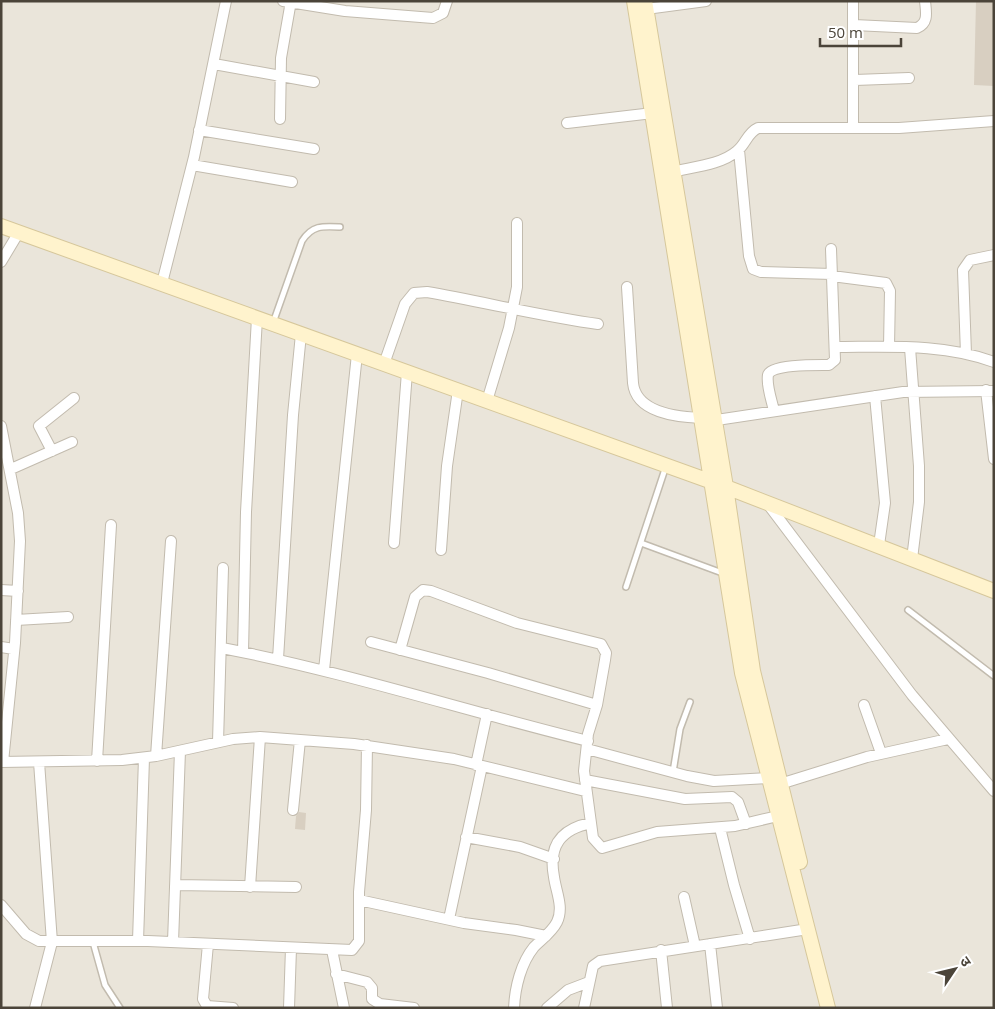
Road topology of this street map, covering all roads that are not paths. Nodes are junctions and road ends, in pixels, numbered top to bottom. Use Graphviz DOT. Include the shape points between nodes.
graph roads {
  1 [pos="226,1"];
  2 [pos="447,1"];
  3 [pos="706,1"];
  4 [pos="853,1"];
  5 [pos="925,1"];
  6 [pos="288,2"];
  7 [pos="642,4"];
  8 [pos="854,25"];
  9 [pos="214,64"];
  10 [pos="280,77"];
  11 [pos="909,78"];
  12 [pos="855,80"];
  13 [pos="314,82"];
  14 [pos="653,113"];
  15 [pos="280,118"];
  16 [pos="994,121"];
  17 [pos="567,123"];
  18 [pos="853,126"];
  19 [pos="200,130"];
  20 [pos="314,149"];
  21 [pos="739,150"];
  22 [pos="192,165"];
  23 [pos="672,172"];
  24 [pos="292,182"];
  25 [pos="517,223"];
  26 [pos="1,226"];
  27 [pos="340,227"];
  28 [pos="19,232"];
  29 [pos="831,248"];
  30 [pos="994,255"];
  31 [pos="1,262"];
  32 [pos="832,275"];
  33 [pos="162,283"];
  34 [pos="627,287"];
  35 [pos="514,307"];
  36 [pos="257,318"];
  37 [pos="273,324"];
  38 [pos="598,324"];
  39 [pos="300,334"];
  40 [pos="835,347"];
  41 [pos="890,348"];
  42 [pos="910,348"];
  43 [pos="356,354"];
  44 [pos="966,354"];
  45 [pos="994,362"];
  46 [pos="384,364"];
  47 [pos="408,372"];
  48 [pos="458,390"];
  49 [pos="990,390"];
  50 [pos="914,392"];
  51 [pos="875,396"];
  52 [pos="74,398"];
  53 [pos="487,401"];
  54 [pos="774,411"];
  55 [pos="706,421"];
  56 [pos="1,426"];
  57 [pos="72,442"];
  58 [pos="52,451"];
  59 [pos="5,458"];
  60 [pos="994,458"];
  61 [pos="667,466"];
  62 [pos="11,469"];
  63 [pos="711,482"];
  64 [pos="726,487"];
  65 [pos="766,502"];
  66 [pos="111,525"];
  67 [pos="171,541"];
  68 [pos="394,543"];
  69 [pos="641,543"];
  70 [pos="880,545"];
  71 [pos="441,550"];
  72 [pos="912,559"];
  73 [pos="224,568"];
  74 [pos="727,575"];
  75 [pos="626,587"];
  76 [pos="1,590"];
  77 [pos="18,591"];
  78 [pos="994,591"];
  79 [pos="908,610"];
  80 [pos="68,617"];
  81 [pos="16,620"];
  82 [pos="371,642"];
  83 [pos="1,648"];
  84 [pos="14,648"];
  85 [pos="222,648"];
  86 [pos="400,650"];
  87 [pos="243,652"];
  88 [pos="278,659"];
  89 [pos="324,670"];
  90 [pos="994,676"];
  91 [pos="690,702"];
  92 [pos="597,705"];
  93 [pos="864,705"];
  94 [pos="487,714"];
  95 [pos="260,737"];
  96 [pos="948,739"];
  97 [pos="300,740"];
  98 [pos="218,742"];
  99 [pos="367,745"];
  100 [pos="587,745"];
  101 [pos="180,751"];
  102 [pos="881,753"];
  103 [pos="156,756"];
  104 [pos="144,758"];
  105 [pos="97,761"];
  106 [pos="2,762"];
  107 [pos="38,762"];
  108 [pos="479,765"];
  109 [pos="672,772"];
  110 [pos="585,780"];
  111 [pos="774,781"];
  112 [pos="994,790"];
  113 [pos="585,792"];
  114 [pos="294,810"];
  115 [pos="778,816"];
  116 [pos="591,823"];
  117 [pos="746,824"];
  118 [pos="720,828"];
  119 [pos="466,837"];
  120 [pos="554,859"];
  121 [pos="174,885"];
  122 [pos="250,887"];
  123 [pos="296,887"];
  124 [pos="684,897"];
  125 [pos="359,900"];
  126 [pos="1,905"];
  127 [pos="449,919"];
  128 [pos="808,929"];
  129 [pos="546,936"];
  130 [pos="750,939"];
  131 [pos="138,941"];
  132 [pos="52,942"];
  133 [pos="93,942"];
  134 [pos="173,942"];
  135 [pos="208,944"];
  136 [pos="710,944"];
  137 [pos="695,946"];
  138 [pos="291,948"];
  139 [pos="332,950"];
  140 [pos="661,950"];
  141 [pos="336,974"];
  142 [pos="589,982"];
  143 [pos="402,1007"];
  144 [pos="35,1008"];
  145 [pos="120,1008"];
  146 [pos="233,1008"];
  147 [pos="289,1008"];
  148 [pos="344,1008"];
  149 [pos="414,1008"];
  150 [pos="514,1008"];
  151 [pos="547,1008"];
  152 [pos="584,1008"];
  153 [pos="668,1008"];
  154 [pos="717,1008"];
  155 [pos="828,1008"];
  156 [pos="838,1008"];
  1 -- 9 [label="street"];
  2 -- 6 [label="street" via="443,13 433,18 355,12"];
  3 -- 7 [label="street"];
  4 -- 8 [label="street"];
  5 -- 8 [label="street" via="926,19 917,28"];
  6 -- 10 [label="street"];
  7 -- 14 [label="street"];
  7 -- 23 [label="street"];
  8 -- 12 [label="street"];
  9 -- 10 [label="street"];
  9 -- 19 [label="street"];
  10 -- 13 [label="street"];
  10 -- 15 [label="street"];
  11 -- 12 [label="street"];
  12 -- 18 [label="street"];
  14 -- 17 [label="street"];
  14 -- 55 [label="street"];
  16 -- 18 [label="street" via="899,128"];
  18 -- 21 [label="street" via="758,128 748,135"];
  19 -- 20 [label="street"];
  19 -- 22 [label="street"];
  21 -- 23 [label="street" via="722,160"];
  21 -- 32 [label="street" via="753,270"];
  22 -- 24 [label="street"];
  22 -- 33 [label="street"];
  23 -- 55 [label="street"];
  25 -- 35 [label="street" via="518,274"];
  26 -- 28 [label="street"];
  27 -- 37 [label="lane" via="321,226 307,233"];
  28 -- 31 [label="street"];
  28 -- 33 [label="street"];
  29 -- 32 [label="street"];
  30 -- 44 [label="street" via="970,260 962,270"];
  32 -- 40 [label="street"];
  32 -- 41 [label="street" via="886,283 890,291"];
  33 -- 36 [label="street"];
  34 -- 55 [label="street" via="636,397 670,415"];
  35 -- 38 [label="street"];
  35 -- 46 [label="street" via="414,292 405,304"];
  35 -- 53 [label="street"];
  36 -- 37 [label="street"];
  36 -- 87 [label="street" via="246,512"];
  37 -- 39 [label="street"];
  39 -- 43 [label="street"];
  39 -- 88 [label="street"];
  40 -- 41 [label="street"];
  40 -- 54 [label="street" via="835,360 829,365 780,367 770,371 768,381"];
  41 -- 42 [label="street"];
  42 -- 44 [label="street"];
  42 -- 50 [label="street"];
  43 -- 46 [label="street"];
  43 -- 89 [label="street"];
  44 -- 45 [label="street"];
  46 -- 47 [label="street"];
  47 -- 48 [label="street"];
  47 -- 68 [label="street"];
  48 -- 53 [label="street"];
  48 -- 71 [label="street" via="447,466"];
  49 -- 50 [label="street"];
  49 -- 60 [label="street"];
  50 -- 51 [label="street"];
  50 -- 72 [label="street" via="919,466"];
  51 -- 54 [label="street"];
  51 -- 70 [label="street" via="885,504"];
  52 -- 58 [label="street" via="39,426"];
  53 -- 61 [label="street"];
  54 -- 55 [label="street"];
  55 -- 63 [label="street"];
  55 -- 64 [label="street"];
  56 -- 59 [label="street"];
  57 -- 58 [label="street"];
  58 -- 62 [label="street"];
  59 -- 62 [label="street"];
  61 -- 63 [label="street"];
  61 -- 69 [label="lane"];
  62 -- 77 [label="street" via="20,541"];
  63 -- 64 [label="street"];
  63 -- 74 [label="street"];
  64 -- 65 [label="street"];
  64 -- 111 [label="street" via="753,671"];
  65 -- 70 [label="street"];
  65 -- 96 [label="street"];
  66 -- 105 [label="street"];
  67 -- 103 [label="street"];
  69 -- 74 [label="lane"];
  69 -- 75 [label="lane"];
  70 -- 72 [label="street"];
  72 -- 78 [label="street"];
  73 -- 85 [label="street"];
  74 -- 111 [label="street" via="742,673"];
  76 -- 77 [label="street"];
  77 -- 81 [label="street"];
  79 -- 90 [label="lane"];
  80 -- 81 [label="street"];
  81 -- 84 [label="street"];
  82 -- 86 [label="street"];
  83 -- 84 [label="street"];
  84 -- 106 [label="street"];
  85 -- 87 [label="street"];
  85 -- 98 [label="street"];
  86 -- 92 [label="street"];
  86 -- 92 [label="street" via="415,597 424,590 431,591 517,623 601,644 606,653"];
  87 -- 88 [label="street"];
  88 -- 89 [label="street"];
  89 -- 94 [label="street"];
  91 -- 109 [label="lane" via="680,729"];
  92 -- 100 [label="street"];
  93 -- 102 [label="street"];
  94 -- 100 [label="street"];
  94 -- 108 [label="street"];
  95 -- 97 [label="street"];
  95 -- 98 [label="street"];
  95 -- 122 [label="street"];
  96 -- 102 [label="street"];
  96 -- 112 [label="street"];
  97 -- 99 [label="street"];
  97 -- 114 [label="street"];
  98 -- 101 [label="street"];
  99 -- 108 [label="street"];
  99 -- 125 [label="street"];
  100 -- 109 [label="street"];
  100 -- 110 [label="street"];
  101 -- 103 [label="street"];
  101 -- 121 [label="street"];
  102 -- 111 [label="street"];
  103 -- 104 [label="street"];
  104 -- 105 [label="street"];
  104 -- 131 [label="street"];
  105 -- 107 [label="street"];
  106 -- 107 [label="street"];
  107 -- 132 [label="street"];
  108 -- 113 [label="street"];
  108 -- 119 [label="street"];
  109 -- 111 [label="street" via="714,781"];
  110 -- 113 [label="street"];
  110 -- 117 [label="street" via="684,799 732,797 738,802"];
  111 -- 115 [label="street"];
  111 -- 156 [label="street"];
  113 -- 116 [label="street"];
  115 -- 117 [label="street"];
  115 -- 128 [label="street"];
  116 -- 118 [label="street" via="594,838 602,848 657,832"];
  116 -- 120 [label="street" via="575,826 561,835"];
  117 -- 118 [label="street"];
  118 -- 130 [label="street"];
  119 -- 120 [label="street"];
  119 -- 127 [label="street"];
  120 -- 129 [label="street" via="553,875 561,908 557,922"];
  121 -- 122 [label="street"];
  121 -- 134 [label="street"];
  122 -- 123 [label="street"];
  124 -- 137 [label="street"];
  125 -- 127 [label="street"];
  125 -- 139 [label="street" via="358,945 346,952"];
  126 -- 132 [label="street" via="32,939"];
  127 -- 129 [label="street"];
  128 -- 130 [label="street"];
  128 -- 155 [label="street"];
  129 -- 150 [label="street" via="526,961 515,988"];
  130 -- 136 [label="street"];
  131 -- 133 [label="street"];
  131 -- 134 [label="street"];
  132 -- 133 [label="street"];
  132 -- 144 [label="street"];
  133 -- 145 [label="lane" via="105,985"];
  134 -- 135 [label="street"];
  135 -- 138 [label="street"];
  135 -- 146 [label="street" via="203,999 207,1006"];
  136 -- 137 [label="street"];
  136 -- 154 [label="street"];
  137 -- 140 [label="street"];
  138 -- 139 [label="street"];
  138 -- 147 [label="street"];
  139 -- 141 [label="street"];
  140 -- 142 [label="street" via="600,961 593,966"];
  140 -- 153 [label="street"];
  141 -- 143 [label="street" via="367,982 377,1004"];
  141 -- 148 [label="street"];
  142 -- 151 [label="street" via="568,990"];
  142 -- 152 [label="street"];
  143 -- 149 [label="street"];
}
